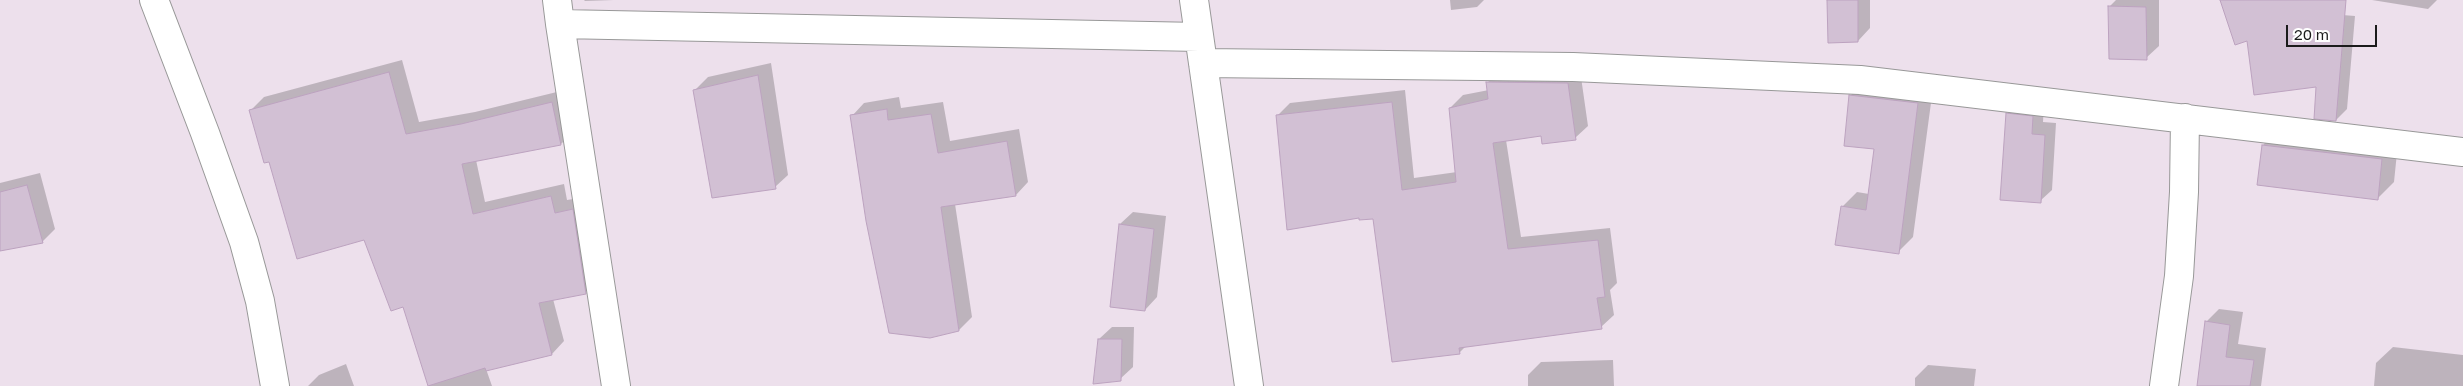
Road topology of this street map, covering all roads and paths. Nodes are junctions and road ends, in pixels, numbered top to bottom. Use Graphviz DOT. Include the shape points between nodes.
graph roads {
  1 [pos="154,0"];
  2 [pos="1194,0"];
  3 [pos="558,12"];
  4 [pos="1201,50"];
  5 [pos="2186,118"];
  6 [pos="2463,152"];
  7 [pos="275,386"];
  8 [pos="616,386"];
  9 [pos="1249,386"];
  10 [pos="2164,386"];
  1 -- 7 [label="street" via="244,242 260,301"];
  2 -- 4 [label="street"];
  3 -- 4 [label="street"];
  3 -- 8 [label="street"];
  4 -- 5 [label="street" via="1860,80"];
  4 -- 9 [label="street"];
  5 -- 6 [label="street"];
  5 -- 10 [label="street" via="2179,276"];
}
